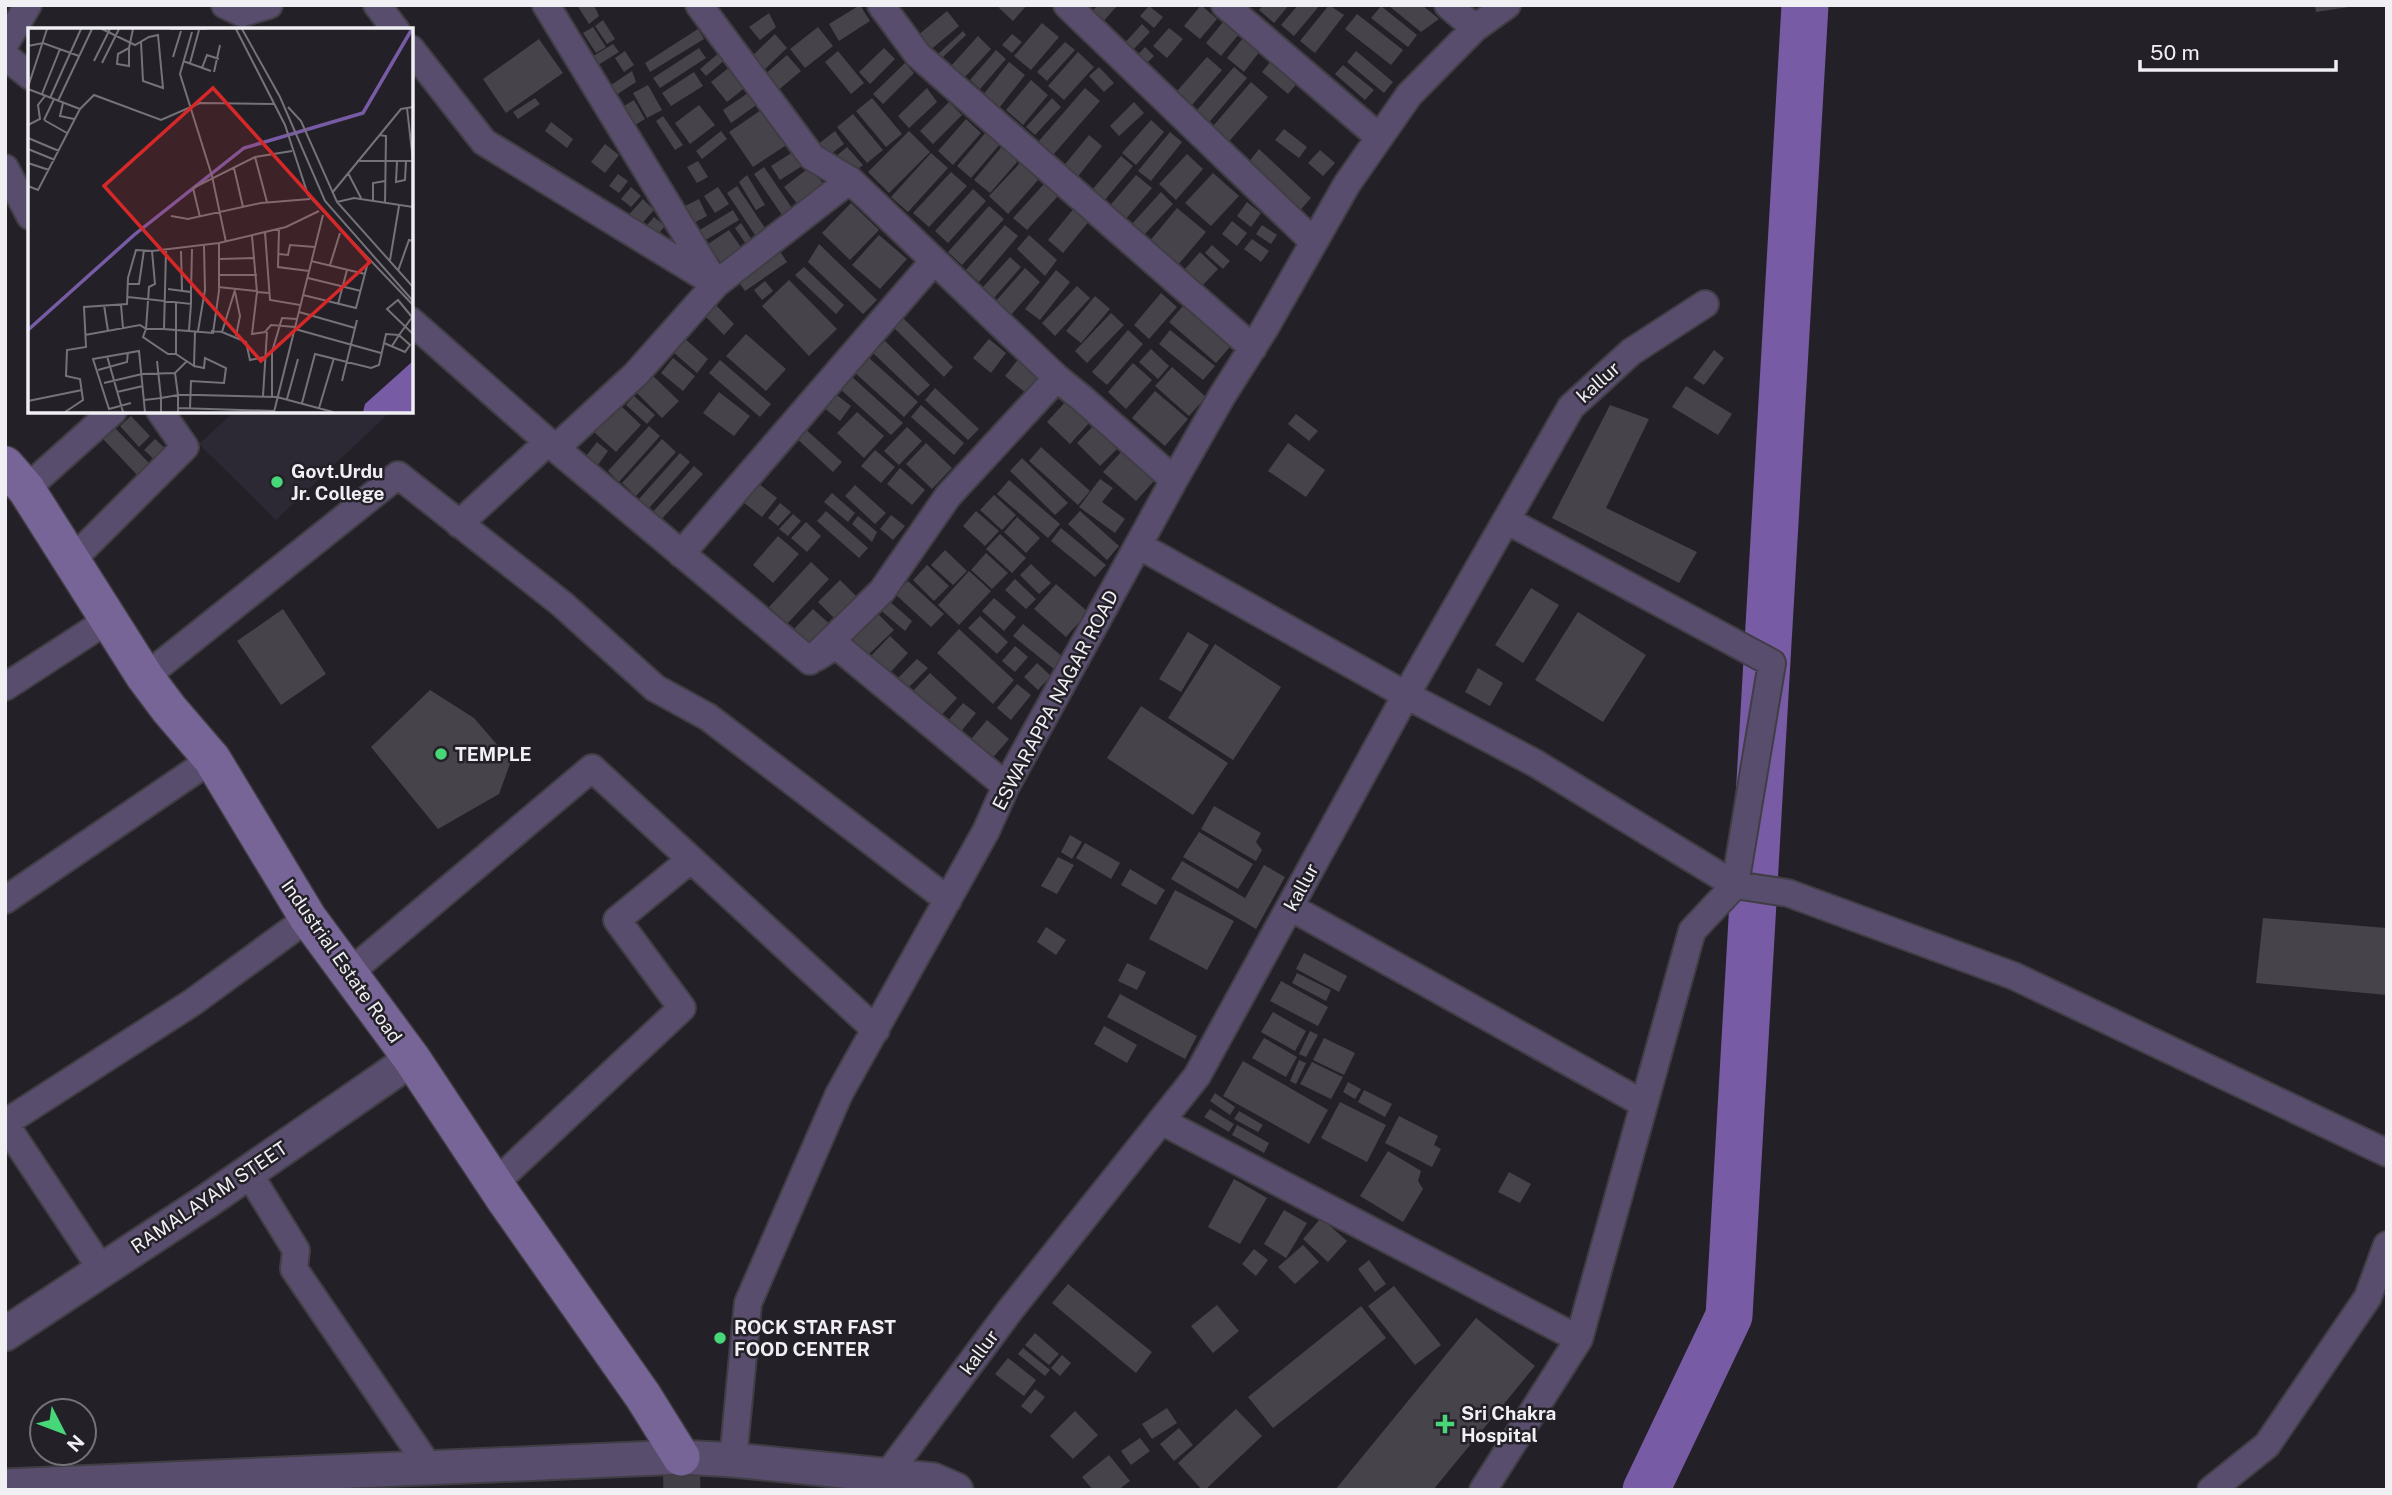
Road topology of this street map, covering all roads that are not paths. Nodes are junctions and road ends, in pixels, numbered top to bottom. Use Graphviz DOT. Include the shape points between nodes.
graph roads {
  1 [pos="28,5"];
  2 [pos="225,5"];
  3 [pos="269,5"];
  4 [pos="377,5"];
  5 [pos="547,5"];
  6 [pos="699,5"];
  7 [pos="881,5"];
  8 [pos="1067,5"];
  9 [pos="1225,5"];
  10 [pos="1448,5"];
  11 [pos="1507,5"];
  12 [pos="394,28"];
  13 [pos="1475,28"];
  14 [pos="5,44"];
  15 [pos="413,52"];
  16 [pos="5,57"];
  17 [pos="28,74"];
  18 [pos="1379,137"];
  19 [pos="5,168"];
  20 [pos="850,180"];
  21 [pos="28,212"];
  22 [pos="1314,242"];
  23 [pos="934,261"];
  24 [pos="716,284"];
  25 [pos="1705,304"];
  26 [pos="413,323"];
  27 [pos="1253,348"];
  28 [pos="1056,378"];
  29 [pos="110,413"];
  30 [pos="161,413"];
  31 [pos="552,444"];
  32 [pos="12,475"];
  33 [pos="1174,480"];
  34 [pos="1506,520"];
  35 [pos="459,524"];
  36 [pos="1138,545"];
  37 [pos="681,554"];
  38 [pos="72,560"];
  39 [pos="108,620"];
  40 [pos="810,662"];
  41 [pos="145,677"];
  42 [pos="5,687"];
  43 [pos="1406,695"];
  44 [pos="212,759"];
  45 [pos="1006,786"];
  46 [pos="690,860"];
  47 [pos="1735,885"];
  48 [pos="948,900"];
  49 [pos="5,901"];
  50 [pos="1290,907"];
  51 [pos="308,918"];
  52 [pos="349,973"];
  53 [pos="876,1030"];
  54 [pos="412,1059"];
  55 [pos="1644,1104"];
  56 [pos="1161,1121"];
  57 [pos="5,1124"];
  58 [pos="2387,1153"];
  59 [pos="248,1172"];
  60 [pos="494,1184"];
  61 [pos="2387,1245"];
  62 [pos="102,1270"];
  63 [pos="5,1334"];
  64 [pos="1579,1339"];
  65 [pos="681,1457"];
  66 [pos="733,1460"];
  67 [pos="429,1467"];
  68 [pos="887,1475"];
  69 [pos="10,1479"];
  70 [pos="956,1490"];
  71 [pos="1483,1490"];
  72 [pos="2211,1490"];
  1 -- 14 [label="street"];
  2 -- 3 [label="street" via="242,13"];
  4 -- 12 [label="street"];
  5 -- 24 [label="street"];
  6 -- 20 [label="street" via="812,158"];
  7 -- 27 [label="street" via="918,55"];
  8 -- 22 [label="street"];
  9 -- 18 [label="street"];
  10 -- 13 [label="street"];
  11 -- 13 [label="street, ESWARAPPA NAGAR ROAD"];
  13 -- 18 [label="street, ESWARAPPA NAGAR ROAD" via="1409,95"];
  15 -- 24 [label="street" via="484,142"];
  16 -- 17 [label="street"];
  18 -- 22 [label="street, ESWARAPPA NAGAR ROAD"];
  19 -- 21 [label="street"];
  20 -- 23 [label="street"];
  20 -- 24 [label="street"];
  22 -- 27 [label="street, ESWARAPPA NAGAR ROAD"];
  23 -- 28 [label="street"];
  23 -- 37 [label="street"];
  24 -- 31 [label="street" via="636,374"];
  25 -- 34 [label="street, kallur" via="1631,352 1571,407"];
  26 -- 31 [label="street"];
  27 -- 33 [label="street, ESWARAPPA NAGAR ROAD"];
  28 -- 33 [label="street"];
  28 -- 40 [label="street" via="948,496 882,591"];
  29 -- 32 [label="street"];
  30 -- 38 [label="street" via="185,447"];
  31 -- 35 [label="street"];
  31 -- 37 [label="street"];
  32 -- 38 [label="main road, Industrial Estate Road"];
  33 -- 36 [label="street, ESWARAPPA NAGAR ROAD"];
  34 -- 43 [label="street, kallur"];
  34 -- 47 [label="street" via="1772,663"];
  35 -- 41 [label="street" via="398,475"];
  35 -- 48 [label="street" via="562,604 655,688 708,716"];
  36 -- 43 [label="street"];
  36 -- 45 [label="street, ESWARAPPA NAGAR ROAD"];
  37 -- 40 [label="street"];
  38 -- 39 [label="main road, Industrial Estate Road"];
  39 -- 41 [label="main road, Industrial Estate Road"];
  39 -- 42 [label="street"];
  40 -- 45 [label="street" via="836,645"];
  41 -- 44 [label="main road, Industrial Estate Road"];
  43 -- 47 [label="street" via="1535,763"];
  43 -- 50 [label="street, kallur"];
  44 -- 49 [label="street"];
  44 -- 51 [label="main road, Industrial Estate Road"];
  45 -- 48 [label="street, ESWARAPPA NAGAR ROAD"];
  46 -- 52 [label="street" via="592,768"];
  46 -- 53 [label="street"];
  46 -- 60 [label="street" via="617,920 682,1008"];
  47 -- 55 [label="street" via="1692,931"];
  47 -- 58 [label="street" via="1788,893 2014,976"];
  48 -- 53 [label="street, ESWARAPPA NAGAR ROAD"];
  50 -- 55 [label="street"];
  50 -- 56 [label="street, kallur" via="1197,1076"];
  51 -- 52 [label="main road, Industrial Estate Road"];
  51 -- 57 [label="street" via="193,1002"];
  52 -- 54 [label="main road, Industrial Estate Road"];
  53 -- 66 [label="street, ESWARAPPA NAGAR ROAD" via="839,1094 748,1303"];
  54 -- 59 [label="street, RAMALAYAM STEET"];
  54 -- 60 [label="main road, Industrial Estate Road"];
  55 -- 64 [label="street"];
  56 -- 64 [label="street"];
  56 -- 68 [label="street, kallur" via="1011,1308"];
  57 -- 62 [label="street"];
  59 -- 62 [label="street, RAMALAYAM STEET"];
  59 -- 67 [label="street" via="296,1250 295,1269"];
  60 -- 65 [label="main road, Industrial Estate Road"];
  61 -- 72 [label="street" via="2368,1297 2267,1445"];
  62 -- 63 [label="street, RAMALAYAM STEET"];
  64 -- 71 [label="street"];
  65 -- 66 [label="street"];
  65 -- 67 [label="street"];
  66 -- 68 [label="street"];
  67 -- 69 [label="street"];
  68 -- 70 [label="street" via="933,1480"];
}
